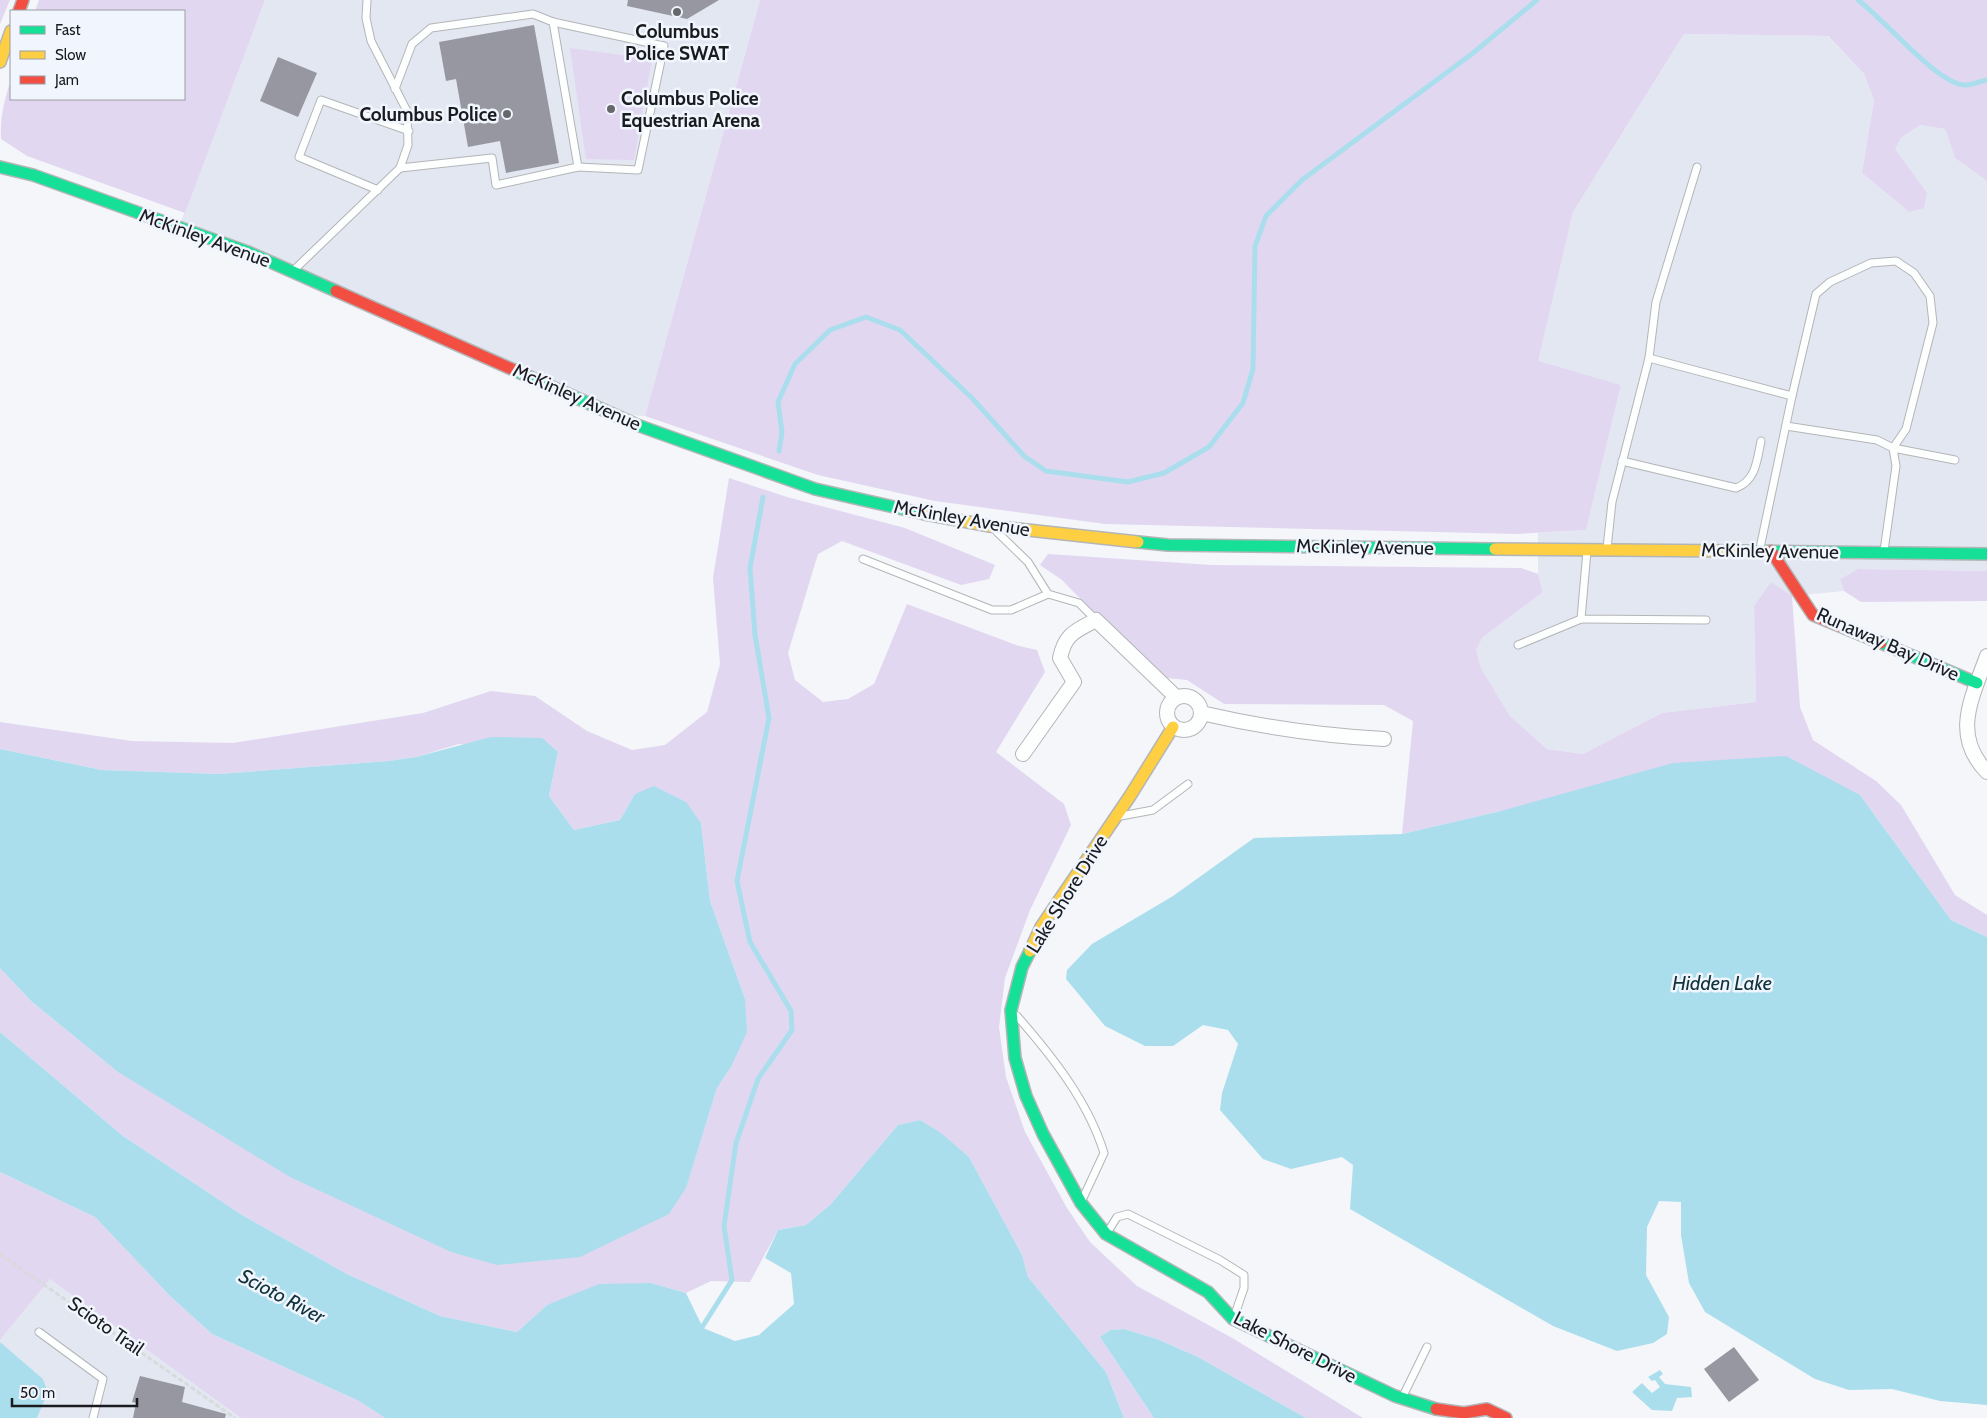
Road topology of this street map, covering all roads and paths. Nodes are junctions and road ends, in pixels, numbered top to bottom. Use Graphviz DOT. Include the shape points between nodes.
graph roads {
  1 [pos="367,0"];
  2 [pos="553,22"];
  3 [pos="10,34"];
  4 [pos="0,62"];
  5 [pos="395,88"];
  6 [pos="409,131"];
  7 [pos="0,167"];
  8 [pos="578,167"];
  9 [pos="1697,167"];
  10 [pos="400,168"];
  11 [pos="378,190"];
  12 [pos="293,271"];
  13 [pos="1648,358"];
  14 [pos="1792,396"];
  15 [pos="1786,426"];
  16 [pos="1761,441"];
  17 [pos="1894,448"];
  18 [pos="1955,460"];
  19 [pos="1622,461"];
  20 [pos="990,526"];
  21 [pos="1587,548"];
  22 [pos="1607,549"];
  23 [pos="1765,551"];
  24 [pos="1884,553"];
  25 [pos="1987,554"];
  26 [pos="863,559"];
  27 [pos="1048,594"];
  28 [pos="1581,619"];
  29 [pos="1096,620"];
  30 [pos="1706,620"];
  31 [pos="1518,645"];
  32 [pos="1987,656"];
  33 [pos="1977,683"];
  34 [pos="1176,697"];
  35 [pos="1201,713"];
  36 [pos="1173,727"];
  37 [pos="1384,739"];
  38 [pos="1022,754"];
  39 [pos="1987,772"];
  40 [pos="1188,784"];
  41 [pos="1116,817"];
  42 [pos="1011,1010"];
  43 [pos="1081,1203"];
  44 [pos="1106,1234"];
  45 [pos="0,1254"];
  46 [pos="1233,1319"];
  47 [pos="40,1332"];
  48 [pos="1427,1347"];
  49 [pos="1402,1398"];
  50 [pos="93,1418"];
  51 [pos="235,1418"];
  52 [pos="1506,1418"];
  1 -- 5 [label="lane" via="366,18 371,41"];
  2 -- 5 [label="lane" via="533,14 431,28 412,44"];
  2 -- 8 [label="lane"];
  2 -- 8 [label="lane" via="664,46 638,170"];
  3 -- 4 [label="main road"];
  5 -- 6 [label="lane" via="407,111"];
  6 -- 10 [label="lane"];
  6 -- 11 [label="lane" via="322,100 299,157"];
  7 -- 12 [label="main road, McKinley Avenue" via="33,175"];
  8 -- 10 [label="lane" via="496,185 492,158"];
  9 -- 13 [label="lane" via="1656,302"];
  10 -- 11 [label="lane"];
  11 -- 12 [label="lane"];
  12 -- 20 [label="main road, McKinley Avenue" via="637,425 814,489"];
  13 -- 14 [label="lane"];
  13 -- 19 [label="lane"];
  14 -- 15 [label="lane"];
  14 -- 17 [label="lane" via="1816,294 1830,282 1871,263 1896,261 1914,273 1930,296 1933,323 1906,429"];
  15 -- 17 [label="lane" via="1877,440"];
  15 -- 23 [label="lane"];
  16 -- 19 [label="lane" via="1753,474 1745,485 1736,488"];
  17 -- 18 [label="lane"];
  17 -- 24 [label="lane" via="1896,466"];
  19 -- 22 [label="lane" via="1612,502"];
  20 -- 21 [label="main road, McKinley Avenue" via="1168,545"];
  20 -- 27 [label="lane" via="1028,562"];
  21 -- 22 [label="main road, McKinley Avenue"];
  21 -- 28 [label="lane"];
  22 -- 23 [label="main road, McKinley Avenue"];
  23 -- 24 [label="main road, McKinley Avenue"];
  23 -- 33 [label="main road, Runaway Bay Drive" via="1812,615"];
  24 -- 25 [label="main road, McKinley Avenue"];
  26 -- 27 [label="lane" via="992,610 1011,610"];
  27 -- 29 [label="lane" via="1080,603"];
  28 -- 30 [label="lane"];
  28 -- 31 [label="lane"];
  29 -- 34 [label="street"];
  29 -- 38 [label="street" via="1071,633 1063,646 1060,658 1074,682"];
  32 -- 33 [label="street, Runaway Bay Drive"];
  33 -- 39 [label="street" via="1966,719 1966,736 1978,763"];
  34 -- 35 [label="street" via="1193,698"];
  34 -- 36 [label="street" via="1166,711"];
  35 -- 36 [label="street" via="1200,720 1191,729"];
  35 -- 37 [label="street" via="1288,731"];
  36 -- 41 [label="main road, Lake Shore Drive"];
  40 -- 41 [label="lane" via="1153,810"];
  41 -- 42 [label="main road, Lake Shore Drive" via="1041,928 1022,967"];
  42 -- 43 [label="main road, Lake Shore Drive" via="1015,1058 1026,1096"];
  42 -- 43 [label="lane" via="1073,1086 1100,1137 1104,1153"];
  43 -- 44 [label="main road, Lake Shore Drive"];
  44 -- 46 [label="main road, Lake Shore Drive" via="1208,1292"];
  44 -- 46 [label="lane" via="1118,1217 1128,1214 1244,1275 1244,1288"];
  45 -- 51 [label="path, Scioto Trail"];
  46 -- 49 [label="main road, Lake Shore Drive"];
  47 -- 50 [label="lane" via="103,1379"];
  48 -- 49 [label="lane"];
  49 -- 52 [label="main road, Lake Shore Drive" via="1439,1410 1464,1413 1487,1409"];
}
